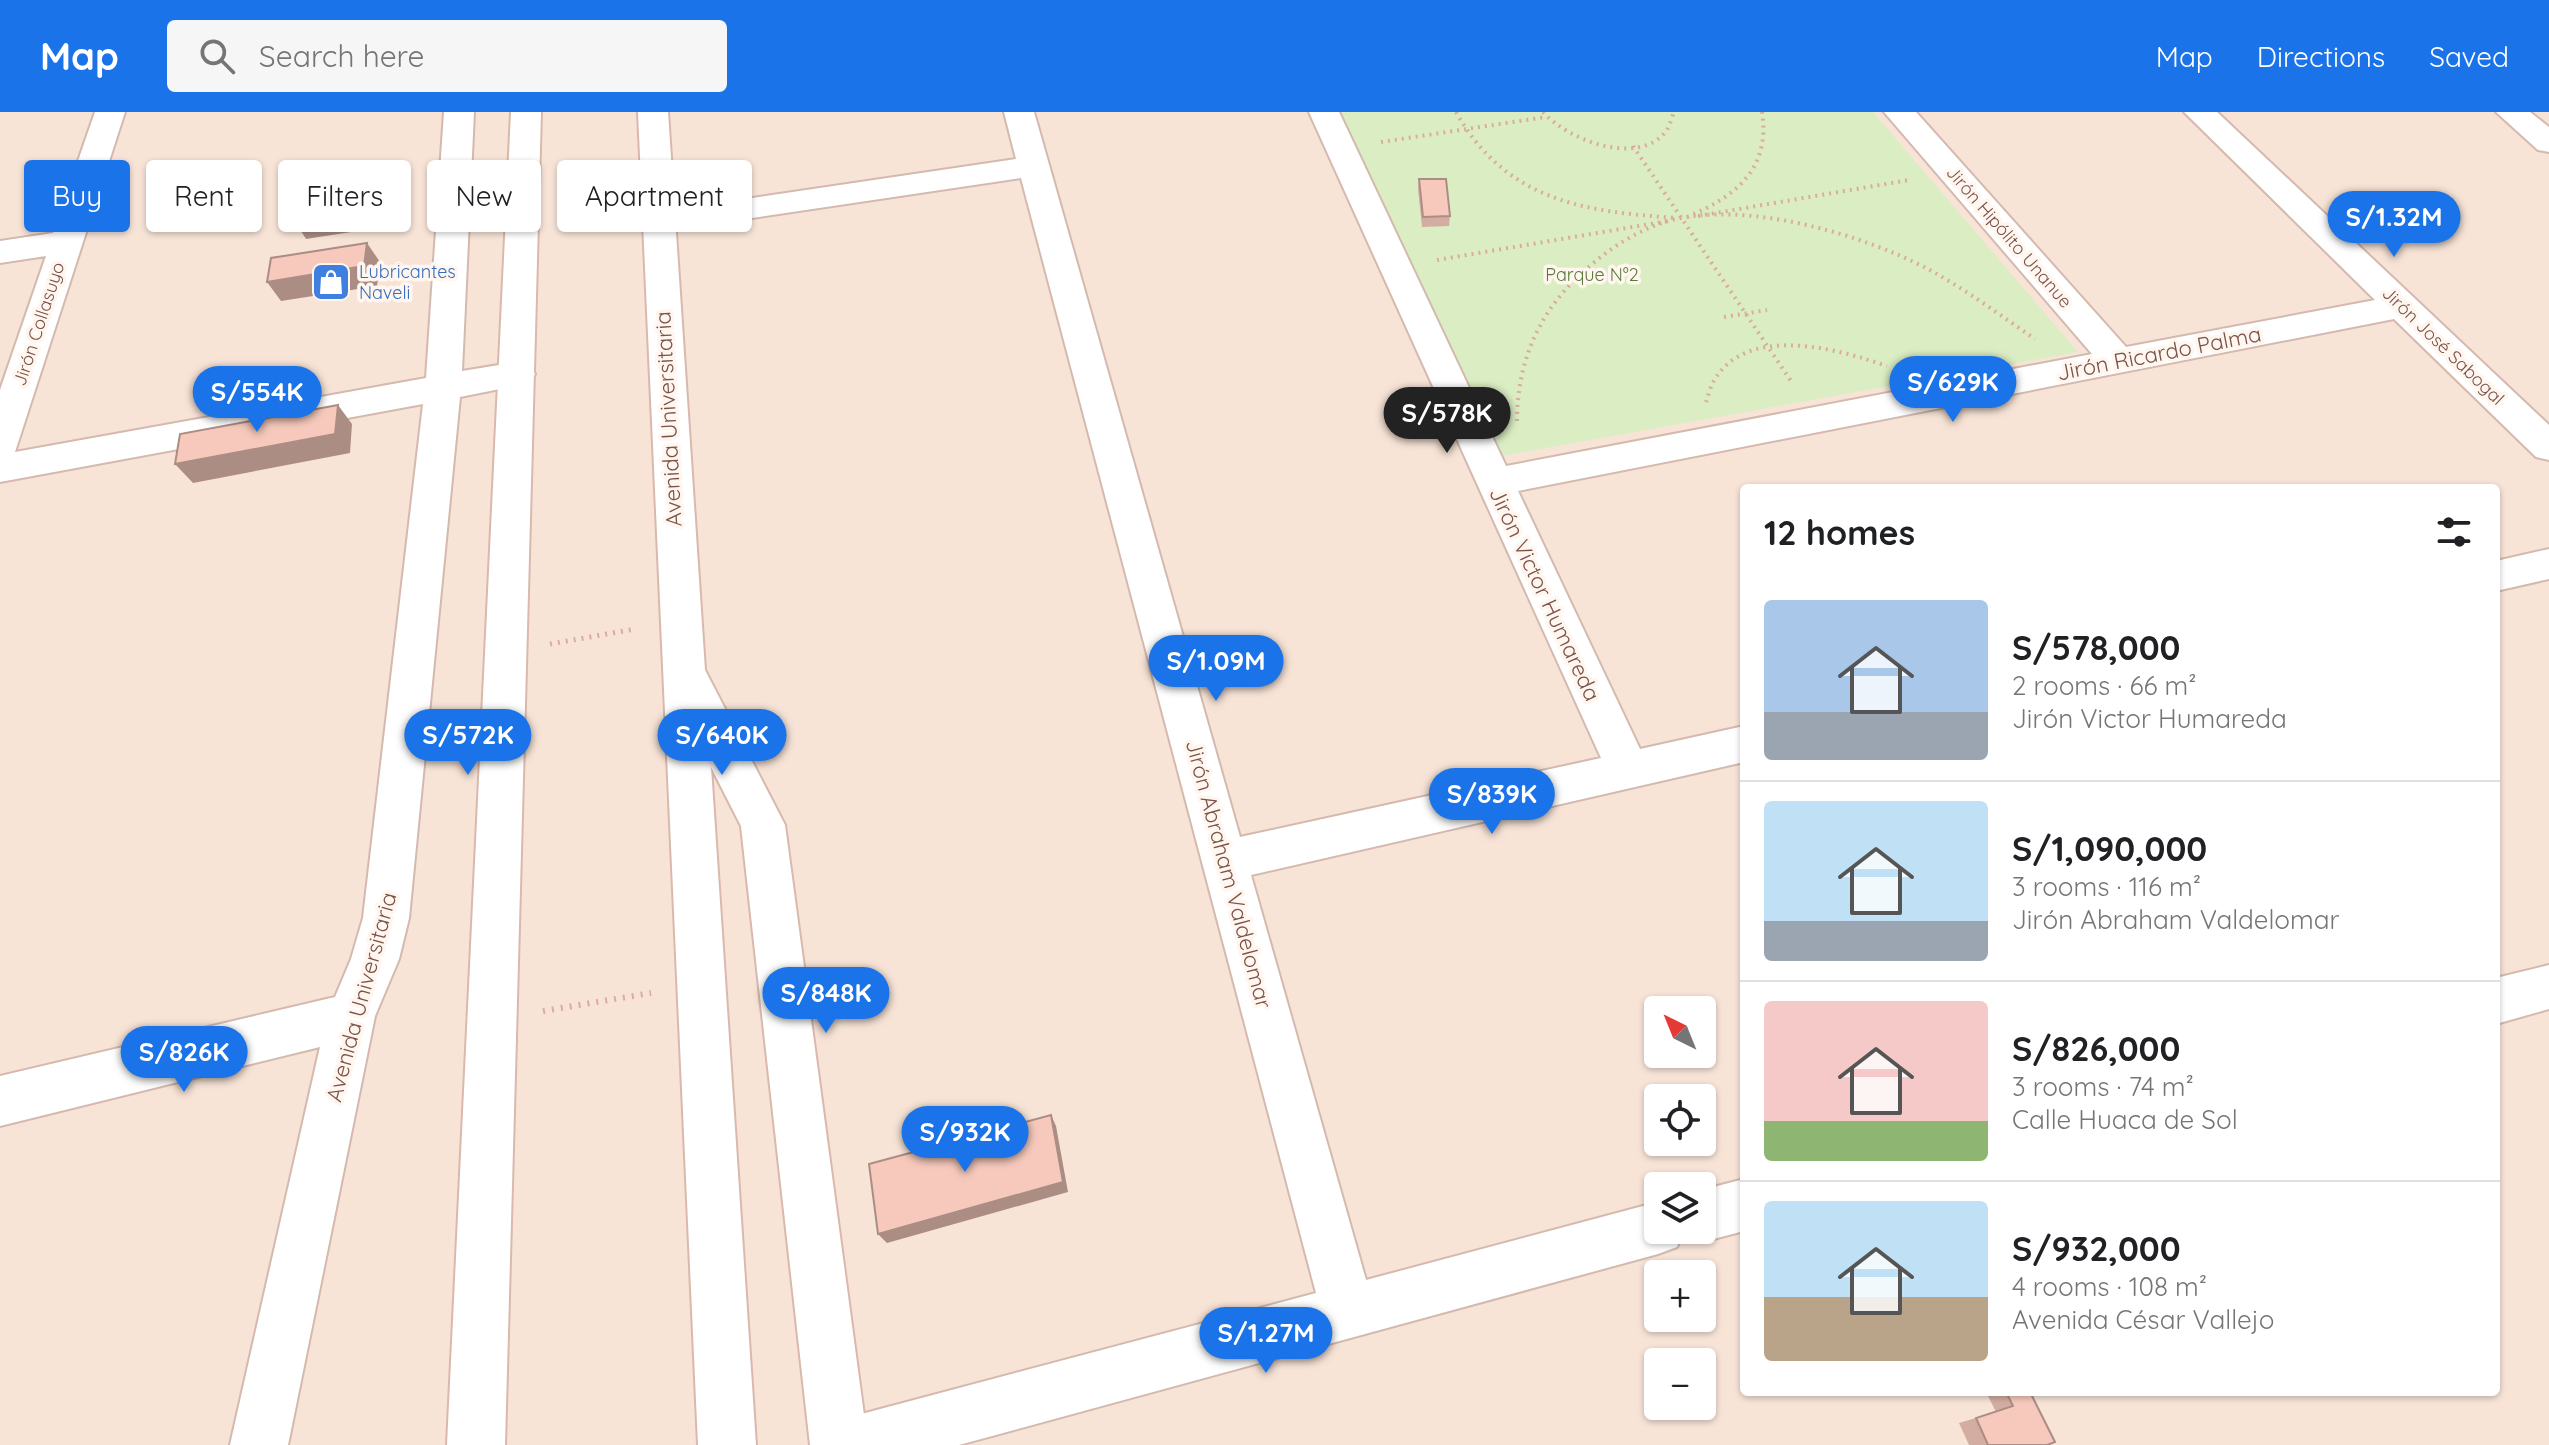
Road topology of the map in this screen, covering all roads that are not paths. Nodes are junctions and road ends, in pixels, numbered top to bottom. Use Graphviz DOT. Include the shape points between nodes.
graph roads {
  1 [pos="110,112"];
  2 [pos="459,112"];
  3 [pos="526,112"];
  4 [pos="653,112"];
  5 [pos="1019,112"];
  6 [pos="1324,112"];
  7 [pos="1899,112"];
  8 [pos="2199,112"];
  9 [pos="2511,112"];
  10 [pos="2549,143"];
  11 [pos="654,160"];
  12 [pos="1035,166"];
  13 [pos="752,197"];
  14 [pos="657,232"];
  15 [pos="66,242"];
  16 [pos="0,252"];
  17 [pos="2402,306"];
  18 [pos="2104,364"];
  19 [pos="517,374"];
  20 [pos="443,388"];
  21 [pos="0,445"];
  22 [pos="2549,447"];
  23 [pos="0,468"];
  24 [pos="1508,479"];
  25 [pos="2549,564"];
  26 [pos="2500,575"];
  27 [pos="680,643"];
  28 [pos="1740,745"];
  29 [pos="1628,770"];
  30 [pos="1225,861"];
  31 [pos="2549,987"];
  32 [pos="2500,1000"];
  33 [pos="351,1016"];
  34 [pos="0,1101"];
  35 [pos="1740,1206"];
  36 [pos="1716,1212"];
  37 [pos="1644,1232"];
  38 [pos="1348,1312"];
  39 [pos="259,1445"];
  40 [pos="476,1445"];
  41 [pos="727,1445"];
  42 [pos="839,1445"];
  43 [pos="854,1445"];
  1 -- 15 [label="street, Jirón Collasuyo"];
  2 -- 20 [label="street, Avenida Universitaria"];
  3 -- 19 [label="street"];
  4 -- 11 [label="street, Avenida Universitaria"];
  5 -- 12 [label="street, Jirón Abraham Valdelomar"];
  6 -- 24 [label="street, Jirón Victor Humareda"];
  7 -- 18 [label="street, Jirón Hipólito Unanue"];
  8 -- 17 [label="street, Jirón José Sabogal"];
  9 -- 10 [label="street"];
  12 -- 13 [label="street"];
  12 -- 30 [label="street, Jirón Abraham Valdelomar"];
  14 -- 27 [label="street, Avenida Universitaria"];
  15 -- 16 [label="street"];
  15 -- 21 [label="street, Jirón Collasuyo"];
  17 -- 18 [label="street, Jirón Ricardo Palma"];
  17 -- 22 [label="street, Jirón José Sabogal"];
  18 -- 24 [label="street, Jirón Ricardo Palma"];
  19 -- 20 [label="street"];
  19 -- 40 [label="street"];
  20 -- 23 [label="street"];
  20 -- 33 [label="street, Avenida Universitaria" via="386,918"];
  24 -- 29 [label="street, Jirón Victor Humareda"];
  25 -- 26 [label="street"];
  27 -- 41 [label="street, Avenida Universitaria"];
  27 -- 42 [label="street" via="763,825"];
  28 -- 29 [label="street"];
  29 -- 30 [label="street"];
  30 -- 38 [label="street, Jirón Abraham Valdelomar"];
  31 -- 32 [label="street"];
  33 -- 34 [label="street"];
  33 -- 39 [label="street, Avenida Universitaria"];
  35 -- 36 [label="street"];
  37 -- 38 [label="street"];
  38 -- 43 [label="street"];
}
